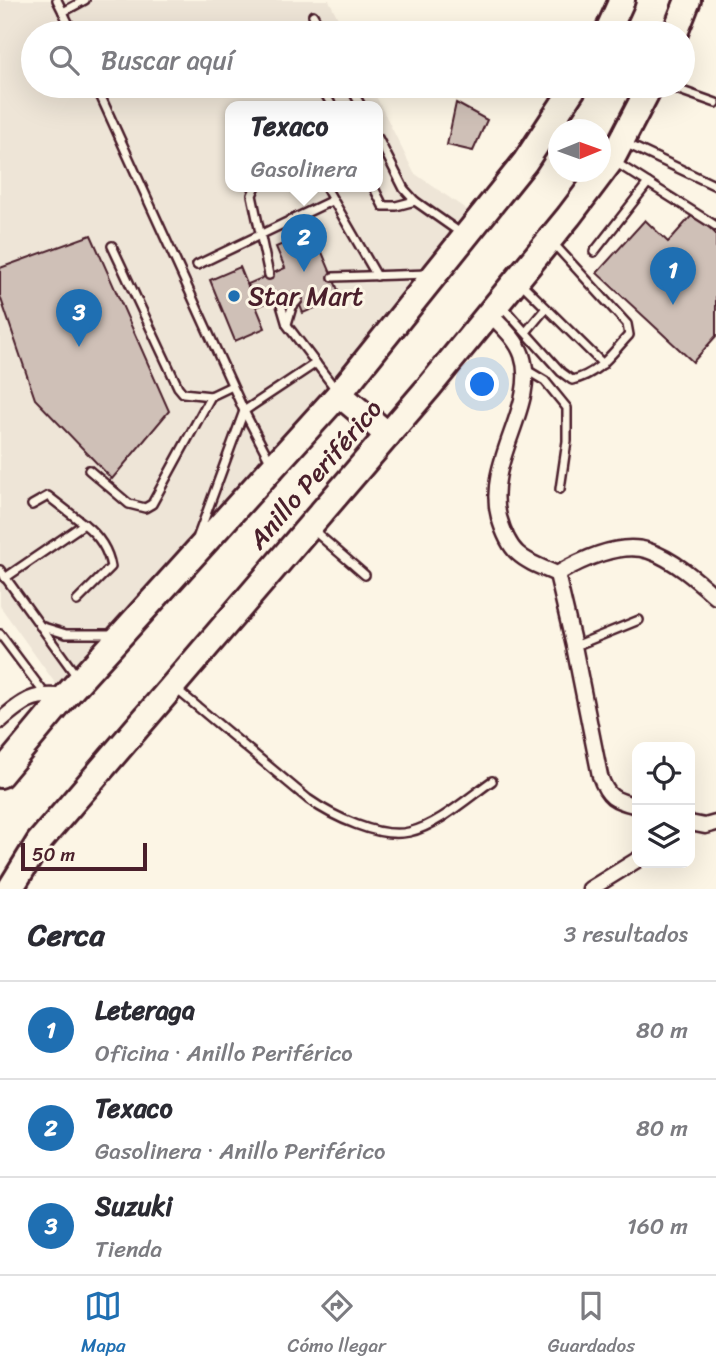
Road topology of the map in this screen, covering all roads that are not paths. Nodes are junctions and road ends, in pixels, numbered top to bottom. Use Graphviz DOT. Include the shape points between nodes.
graph roads {
  1 [pos="57,0"];
  2 [pos="85,0"];
  3 [pos="622,0"];
  4 [pos="688,0"];
  5 [pos="63,12"];
  6 [pos="313,15"];
  7 [pos="67,21"];
  8 [pos="316,21"];
  9 [pos="612,21"];
  10 [pos="680,21"];
  11 [pos="695,96"];
  12 [pos="101,98"];
  13 [pos="567,98"];
  14 [pos="644,98"];
  15 [pos="716,103"];
  16 [pos="383,149"];
  17 [pos="617,150"];
  18 [pos="648,183"];
  19 [pos="716,187"];
  20 [pos="253,192"];
  21 [pos="328,192"];
  22 [pos="376,192"];
  23 [pos="333,201"];
  24 [pos="415,201"];
  25 [pos="716,226"];
  26 [pos="261,236"];
  27 [pos="466,237"];
  28 [pos="549,239"];
  29 [pos="112,246"];
  30 [pos="594,252"];
  31 [pos="197,265"];
  32 [pos="436,273"];
  33 [pos="269,275"];
  34 [pos="377,276"];
  35 [pos="333,277"];
  36 [pos="517,279"];
  37 [pos="279,298"];
  38 [pos="298,300"];
  39 [pos="494,307"];
  40 [pos="546,308"];
  41 [pos="287,325"];
  42 [pos="526,332"];
  43 [pos="316,363"];
  44 [pos="603,364"];
  45 [pos="525,368"];
  46 [pos="232,386"];
  47 [pos="340,394"];
  48 [pos="211,396"];
  49 [pos="244,411"];
  50 [pos="388,435"];
  51 [pos="274,468"];
  52 [pos="89,470"];
  53 [pos="560,489"];
  54 [pos="32,505"];
  55 [pos="84,524"];
  56 [pos="309,527"];
  57 [pos="188,563"];
  58 [pos="0,570"];
  59 [pos="557,574"];
  60 [pos="365,575"];
  61 [pos="5,578"];
  62 [pos="716,597"];
  63 [pos="77,601"];
  64 [pos="639,620"];
  65 [pos="40,626"];
  66 [pos="0,634"];
  67 [pos="124,634"];
  68 [pos="574,646"];
  69 [pos="172,686"];
  70 [pos="64,691"];
  71 [pos="2,715"];
  72 [pos="0,775"];
  73 [pos="492,781"];
  74 [pos="634,805"];
  75 [pos="716,823"];
  76 [pos="695,825"];
  77 [pos="632,863"];
  78 [pos="10,889"];
  79 [pos="590,889"];
  1 -- 5 [label="lane"];
  2 -- 5 [label="lane"];
  3 -- 9 [label="highway"];
  4 -- 10 [label="highway"];
  5 -- 7 [label="lane"];
  6 -- 8 [label="lane"];
  11 -- 15 [label="lane"];
  12 -- 46 [label="lane"];
  13 -- 27 [label="highway, Anillo Periférico"];
  14 -- 17 [label="highway, Anillo Periférico"];
  16 -- 24 [label="lane"];
  17 -- 18 [label="lane"];
  17 -- 19 [label="lane"];
  17 -- 28 [label="highway, Anillo Periférico"];
  18 -- 25 [label="lane"];
  18 -- 30 [label="lane"];
  20 -- 26 [label="lane"];
  21 -- 23 [label="lane"];
  22 -- 24 [label="lane" via="383,206"];
  23 -- 26 [label="lane"];
  23 -- 34 [label="lane"];
  24 -- 27 [label="lane"];
  26 -- 31 [label="lane"];
  26 -- 33 [label="lane"];
  27 -- 32 [label="highway, Anillo Periférico"];
  28 -- 36 [label="highway, Anillo Periférico"];
  28 -- 44 [label="lane" via="626,324 629,335"];
  29 -- 48 [label="lane" via="178,387 183,393"];
  32 -- 34 [label="lane"];
  32 -- 47 [label="highway, Anillo Periférico"];
  34 -- 35 [label="lane"];
  36 -- 39 [label="highway, Anillo Periférico"];
  36 -- 40 [label="lane"];
  37 -- 41 [label="lane"];
  38 -- 41 [label="lane"];
  39 -- 42 [label="lane"];
  39 -- 45 [label="street"];
  39 -- 50 [label="highway, Anillo Periférico"];
  40 -- 42 [label="lane"];
  40 -- 44 [label="lane"];
  41 -- 43 [label="lane"];
  42 -- 44 [label="lane" via="572,380 587,377"];
  43 -- 47 [label="lane"];
  43 -- 49 [label="lane"];
  45 -- 53 [label="lane" via="545,381 567,408"];
  45 -- 59 [label="street" via="522,398 497,476 497,509 512,549"];
  46 -- 48 [label="lane"];
  46 -- 49 [label="lane"];
  47 -- 50 [label="highway"];
  47 -- 51 [label="highway, Anillo Periférico"];
  48 -- 52 [label="lane" via="152,504 145,508 129,503"];
  49 -- 51 [label="lane"];
  49 -- 57 [label="lane"];
  50 -- 56 [label="highway, Anillo Periférico"];
  51 -- 57 [label="highway, Anillo Periférico"];
  54 -- 55 [label="lane" via="48,496"];
  55 -- 61 [label="lane"];
  55 -- 63 [label="lane" via="109,555 111,567"];
  56 -- 60 [label="lane"];
  56 -- 69 [label="highway, Anillo Periférico"];
  57 -- 67 [label="highway, Anillo Periférico"];
  58 -- 61 [label="lane"];
  59 -- 62 [label="street" via="623,548 648,550"];
  59 -- 68 [label="street"];
  61 -- 65 [label="lane"];
  64 -- 68 [label="lane"];
  65 -- 67 [label="lane" via="66,634"];
  65 -- 70 [label="lane"];
  66 -- 70 [label="lane"];
  67 -- 70 [label="highway, Anillo Periférico"];
  68 -- 74 [label="street" via="604,789 610,797"];
  69 -- 73 [label="lane" via="308,799 329,814 359,825 393,834 410,832 430,824"];
  69 -- 78 [label="highway, Anillo Periférico" via="38,842"];
  70 -- 71 [label="street" via="22,702"];
  70 -- 72 [label="highway, Anillo Periférico"];
  75 -- 76 [label="street"];
  77 -- 79 [label="street"];
}
